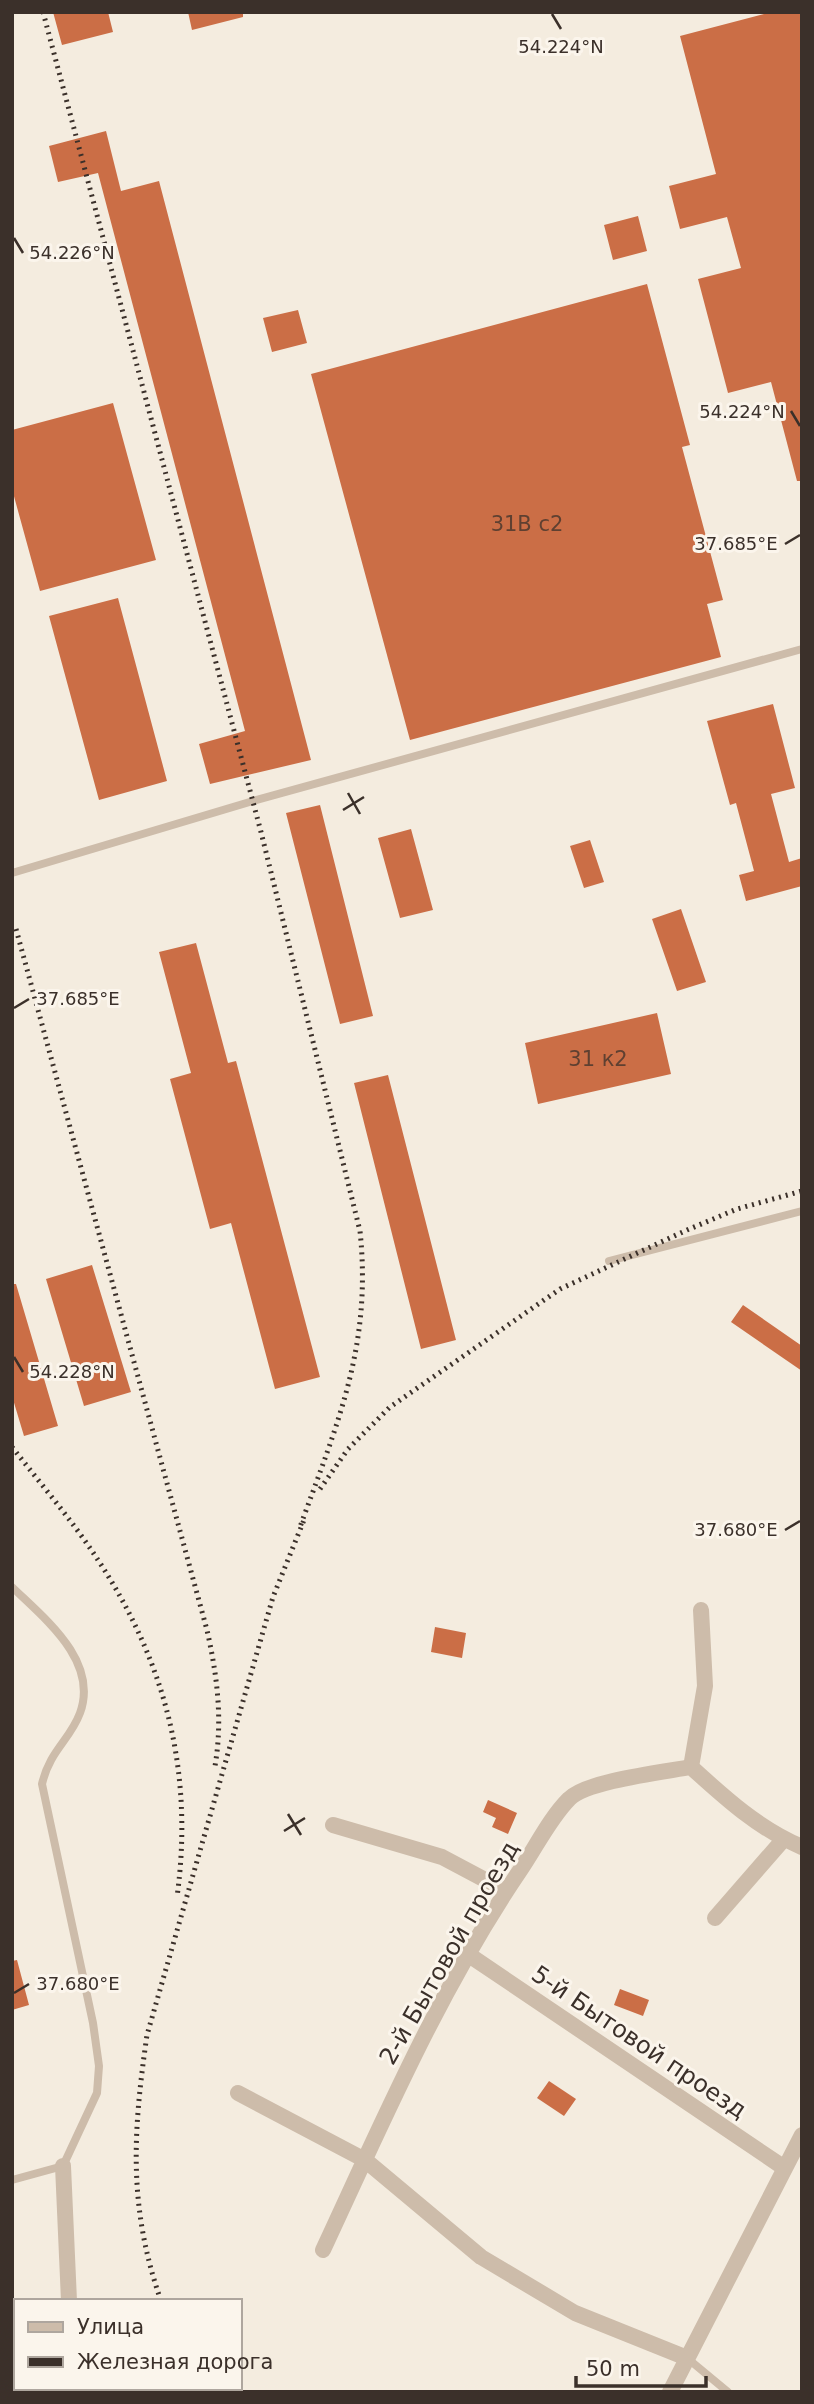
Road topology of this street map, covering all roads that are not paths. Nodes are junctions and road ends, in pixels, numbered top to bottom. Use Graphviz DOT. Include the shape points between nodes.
graph roads {
  1 [pos="802,649"];
  2 [pos="12,873"];
  3 [pos="802,1211"];
  4 [pos="609,1261"];
  5 [pos="12,1587"];
  6 [pos="701,1610"];
  7 [pos="691,1767"];
  8 [pos="333,1825"];
  9 [pos="783,1840"];
  10 [pos="802,1847"];
  11 [pos="506,1891"];
  12 [pos="715,1919"];
  13 [pos="469,1955"];
  14 [pos="238,2093"];
  15 [pos="802,2135"];
  16 [pos="365,2160"];
  17 [pos="63,2166"];
  18 [pos="783,2167"];
  19 [pos="12,2180"];
  20 [pos="323,2250"];
  21 [pos="69,2299"];
  22 [pos="687,2358"];
  23 [pos="670,2392"];
  24 [pos="728,2392"];
  1 -- 2 [label="lane" via="266,797"];
  3 -- 4 [label="lane"];
  5 -- 17 [label="lane" via="56,1631 78,1662 85,1686 80,1714 47,1763 42,1784 99,2066 97,2093"];
  6 -- 7 [label="street" via="705,1686"];
  7 -- 9 [label="street" via="733,1806"];
  7 -- 11 [label="street, 2-й Бытовой проезд" via="610,1782 570,1797"];
  8 -- 11 [label="street" via="442,1857"];
  9 -- 10 [label="street"];
  9 -- 12 [label="street"];
  11 -- 13 [label="street, 2-й Бытовой проезд"];
  13 -- 16 [label="street, 2-й Бытовой проезд"];
  13 -- 18 [label="street, 5-й Бытовой проезд"];
  14 -- 16 [label="street"];
  15 -- 18 [label="street"];
  16 -- 20 [label="street, 2-й Бытовой проезд"];
  16 -- 22 [label="street" via="481,2257 575,2313"];
  17 -- 19 [label="lane"];
  17 -- 21 [label="street"];
  18 -- 22 [label="street"];
  22 -- 23 [label="street"];
  22 -- 24 [label="lane"];
}
